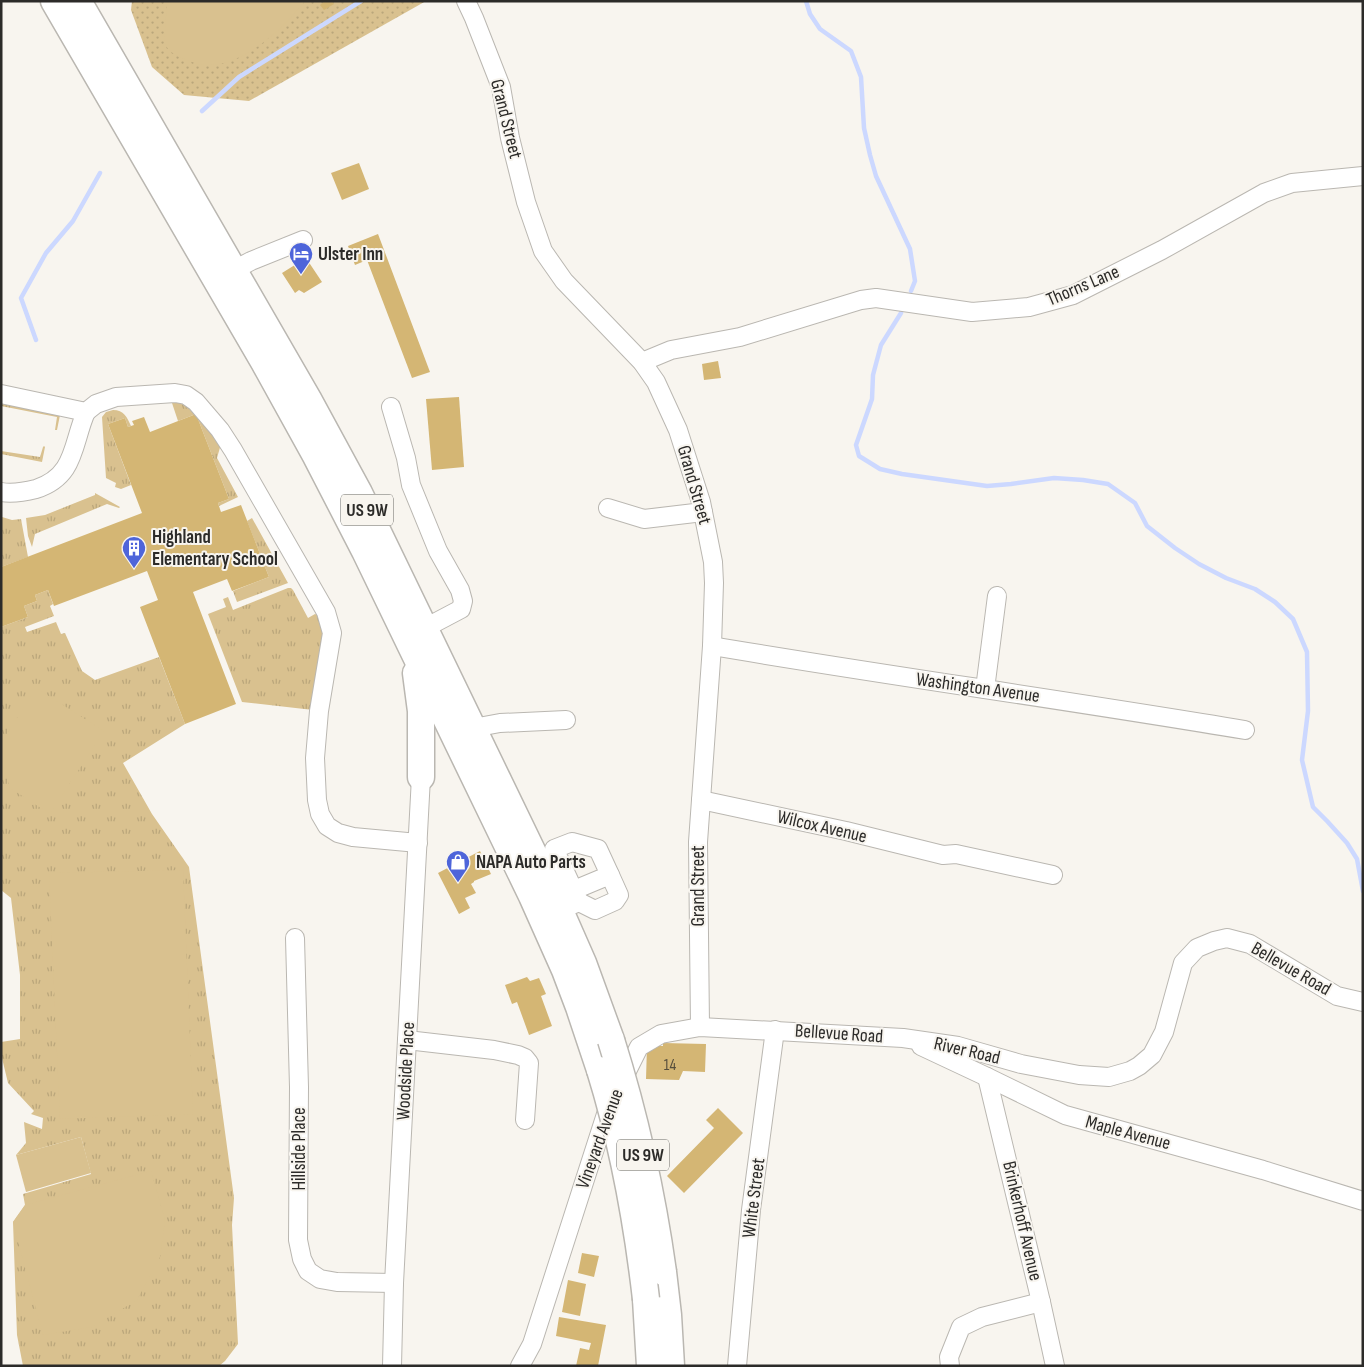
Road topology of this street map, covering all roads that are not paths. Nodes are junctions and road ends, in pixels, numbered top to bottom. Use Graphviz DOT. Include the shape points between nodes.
graph roads {
  1 [pos="54,1"];
  2 [pos="78,1"];
  3 [pos="466,1"];
  4 [pos="1363,176"];
  5 [pos="303,240"];
  6 [pos="234,270"];
  7 [pos="642,362"];
  8 [pos="1,394"];
  9 [pos="392,407"];
  10 [pos="86,412"];
  11 [pos="1,492"];
  12 [pos="608,508"];
  13 [pos="703,512"];
  14 [pos="997,596"];
  15 [pos="414,629"];
  16 [pos="712,646"];
  17 [pos="985,689"];
  18 [pos="566,720"];
  19 [pos="473,728"];
  20 [pos="1245,730"];
  21 [pos="467,761"];
  22 [pos="421,777"];
  23 [pos="701,800"];
  24 [pos="418,842"];
  25 [pos="552,867"];
  26 [pos="610,875"];
  27 [pos="1053,875"];
  28 [pos="571,901"];
  29 [pos="295,938"];
  30 [pos="1363,1002"];
  31 [pos="700,1027"];
  32 [pos="775,1030"];
  33 [pos="903,1038"];
  34 [pos="407,1040"];
  35 [pos="1030,1066"];
  36 [pos="987,1077"];
  37 [pos="525,1120"];
  38 [pos="1363,1201"];
  39 [pos="394,1283"];
  40 [pos="1041,1302"];
  41 [pos="392,1366"];
  42 [pos="520,1366"];
  43 [pos="650,1366"];
  44 [pos="671,1366"];
  45 [pos="736,1366"];
  46 [pos="950,1366"];
  47 [pos="1055,1366"];
  1 -- 15 [label="highway, US 9W" via="291,408"];
  2 -- 6 [label="highway, US 9W"];
  3 -- 7 [label="street, Grand Street" via="501,88 526,202 544,251 564,281"];
  4 -- 7 [label="street, Thorns Lane" via="1292,183 1264,193 1162,250 1073,294 1029,307 972,312 876,298 860,300 740,337 671,350"];
  5 -- 6 [label="street" via="250,260"];
  6 -- 15 [label="highway, US 9W" via="334,446 379,534"];
  7 -- 13 [label="street, Grand Street" via="656,382 678,430"];
  8 -- 10 [label="street"];
  9 -- 15 [label="street" via="411,485 463,601 461,609"];
  10 -- 11 [label="street" via="63,472 46,485 23,493"];
  10 -- 24 [label="street" via="96,404 116,397 174,393 186,395 196,402 220,430 326,612 332,633 316,734 320,814 327,826 338,833"];
  12 -- 13 [label="street" via="644,518"];
  13 -- 16 [label="street, Grand Street" via="713,562"];
  14 -- 17 [label="street"];
  15 -- 19 [label="highway, US 9W"];
  15 -- 21 [label="highway, US 9W"];
  15 -- 22 [label="highway" via="421,711"];
  16 -- 17 [label="street, Washington Avenue"];
  16 -- 23 [label="street, Grand Street"];
  17 -- 20 [label="street, Washington Avenue"];
  18 -- 19 [label="street" via="500,723"];
  19 -- 25 [label="highway, US 9W"];
  21 -- 22 [label="highway" via="447,752 438,754 424,766"];
  21 -- 43 [label="highway, US 9W, bridge" via="565,970 600,1070 632,1199 646,1299"];
  22 -- 24 [label="street, Woodside Place"];
  23 -- 27 [label="street, Wilcox Avenue" via="943,856 956,854"];
  23 -- 31 [label="street, Grand Street" via="698,842"];
  24 -- 34 [label="street, Woodside Place"];
  25 -- 26 [label="street" via="554,850 572,842 598,849"];
  25 -- 28 [label="highway, US 9W"];
  26 -- 28 [label="street"];
  26 -- 28 [label="street" via="619,895 615,901 595,910"];
  28 -- 44 [label="highway, US 9W, bridge" via="583,963 611,1040 643,1158 663,1272"];
  29 -- 39 [label="street, Hillside Place" via="299,1087 298,1240 302,1259 308,1271 320,1280"];
  30 -- 35 [label="street, Bellevue Road" via="1337,996 1250,944 1227,938 1214,940 1196,948 1183,963 1164,1032 1152,1055 1139,1066 1130,1072 1109,1076 1079,1075"];
  31 -- 32 [label="street, Vineyard Avenue"];
  31 -- 42 [label="street, Vineyard Avenue" via="661,1034 639,1047 607,1111 532,1344"];
  32 -- 33 [label="street, Bellevue Road"];
  32 -- 45 [label="street, White Street" via="751,1210"];
  33 -- 35 [label="street, River Road" via="958,1046"];
  33 -- 36 [label="street, Maple Avenue"];
  34 -- 37 [label="street" via="494,1050 525,1058 529,1063"];
  34 -- 39 [label="street, Woodside Place"];
  36 -- 38 [label="street, Maple Avenue" via="1065,1115"];
  36 -- 40 [label="street, Brinkerhoff Avenue"];
  39 -- 41 [label="street, Woodside Place"];
  40 -- 46 [label="street" via="982,1317 961,1326 949,1357"];
  40 -- 47 [label="street, Brinkerhoff Avenue"];
}
